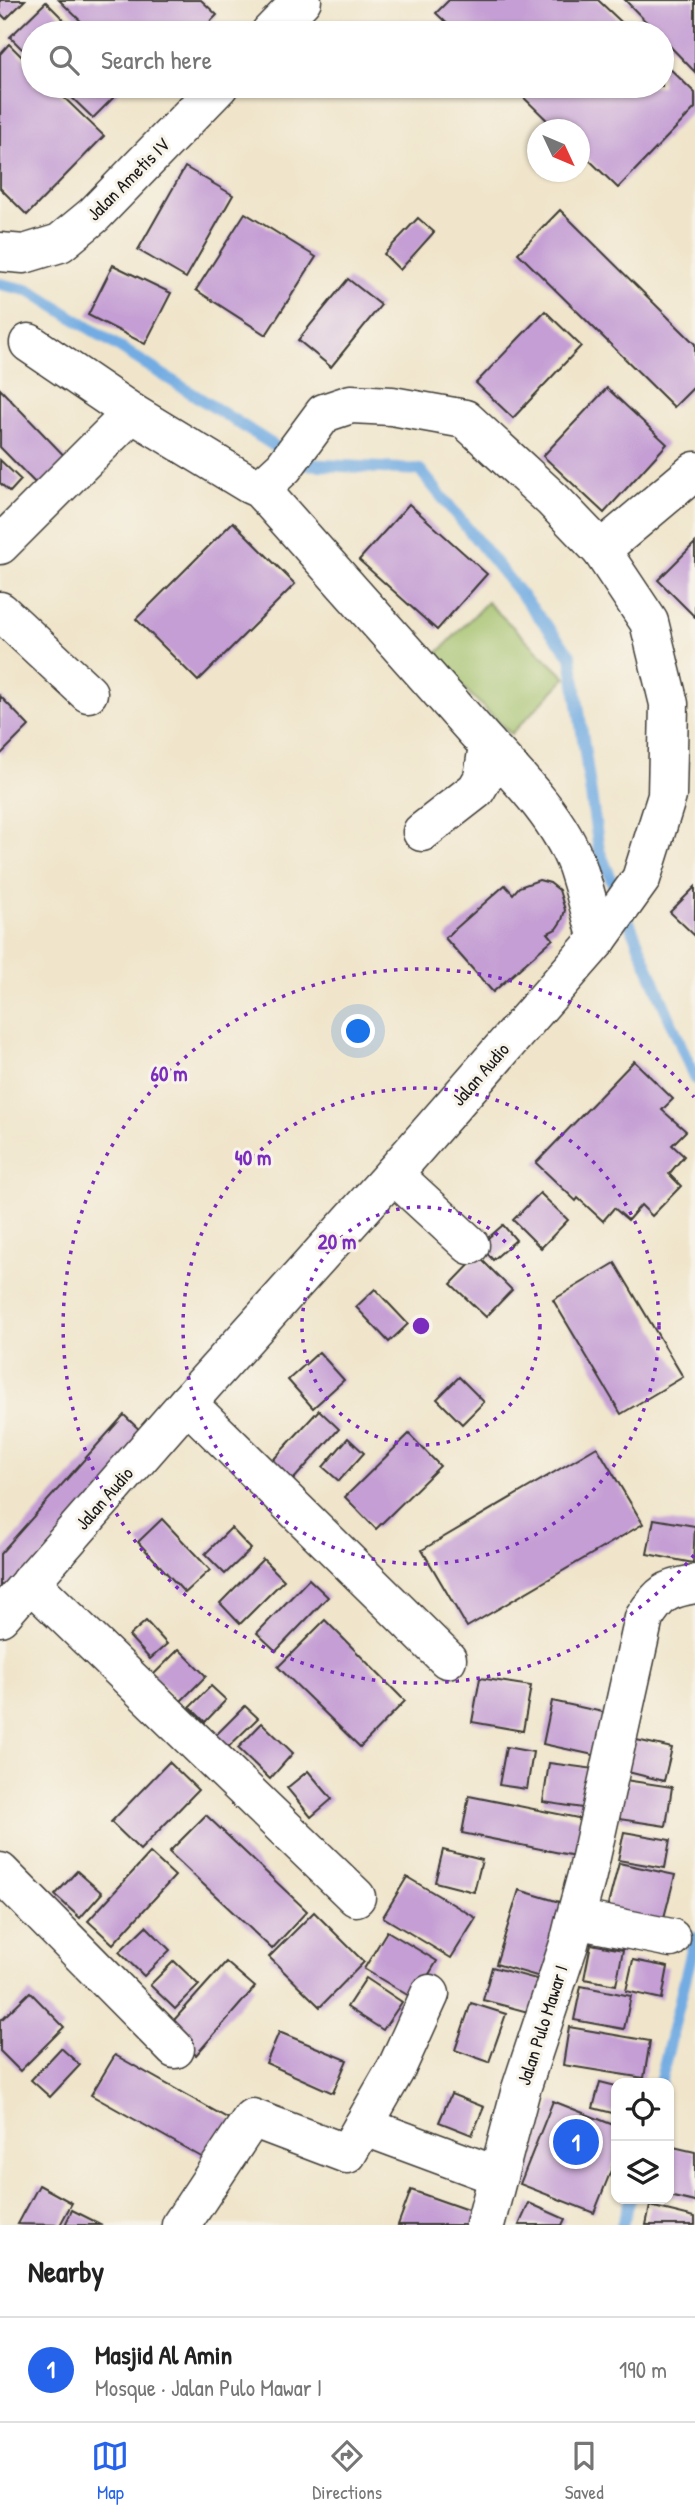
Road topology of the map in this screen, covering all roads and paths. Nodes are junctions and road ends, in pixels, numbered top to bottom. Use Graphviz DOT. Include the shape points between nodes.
graph roads {
  1 [pos="302,0"];
  2 [pos="282,21"];
  3 [pos="207,98"];
  4 [pos="12,253"];
  5 [pos="29,343"];
  6 [pos="132,413"];
  7 [pos="695,471"];
  8 [pos="272,478"];
  9 [pos="0,545"];
  10 [pos="601,550"];
  11 [pos="0,611"];
  12 [pos="88,693"];
  13 [pos="488,745"];
  14 [pos="422,832"];
  15 [pos="605,930"];
  16 [pos="393,1174"];
  17 [pos="470,1245"];
  18 [pos="187,1403"];
  19 [pos="30,1582"];
  20 [pos="695,1584"];
  21 [pos="0,1617"];
  22 [pos="447,1658"];
  23 [pos="0,1872"];
  24 [pos="356,1897"];
  25 [pos="575,1919"];
  26 [pos="671,1938"];
  27 [pos="430,1994"];
  28 [pos="175,2049"];
  29 [pos="363,2126"];
  30 [pos="498,2175"];
  31 [pos="181,2225"];
  32 [pos="485,2225"];
  1 -- 2 [label="street"];
  3 -- 4 [label="street, Jalan Ametis IV" via="94,215 60,243"];
  5 -- 6 [label="street"];
  6 -- 8 [label="street" via="249,484"];
  6 -- 9 [label="street"];
  7 -- 10 [label="street"];
  8 -- 10 [label="street, Jalan Audio" via="324,413 351,404 466,419"];
  8 -- 13 [label="street"];
  10 -- 15 [label="street, Jalan Audio" via="649,622 669,704 667,796 641,880"];
  11 -- 12 [label="street"];
  13 -- 14 [label="street" via="483,778 476,790"];
  13 -- 15 [label="street" via="553,822"];
  15 -- 16 [label="street, Jalan Audio"];
  16 -- 17 [label="street"];
  16 -- 18 [label="street, Jalan Audio"];
  18 -- 19 [label="street, Jalan Audio"];
  18 -- 22 [label="street"];
  19 -- 21 [label="street, Jalan Audio"];
  19 -- 24 [label="street"];
  20 -- 25 [label="street, Jalan Pulo Mawar I" via="670,1588 644,1618"];
  23 -- 28 [label="street"];
  25 -- 26 [label="street"];
  25 -- 30 [label="street, Jalan Pulo Mawar I"];
  27 -- 29 [label="street" via="397,2067"];
  29 -- 30 [label="street"];
  29 -- 31 [label="street" via="347,2154 252,2119"];
  30 -- 32 [label="street, Jalan Pulo Mawar I"];
}
